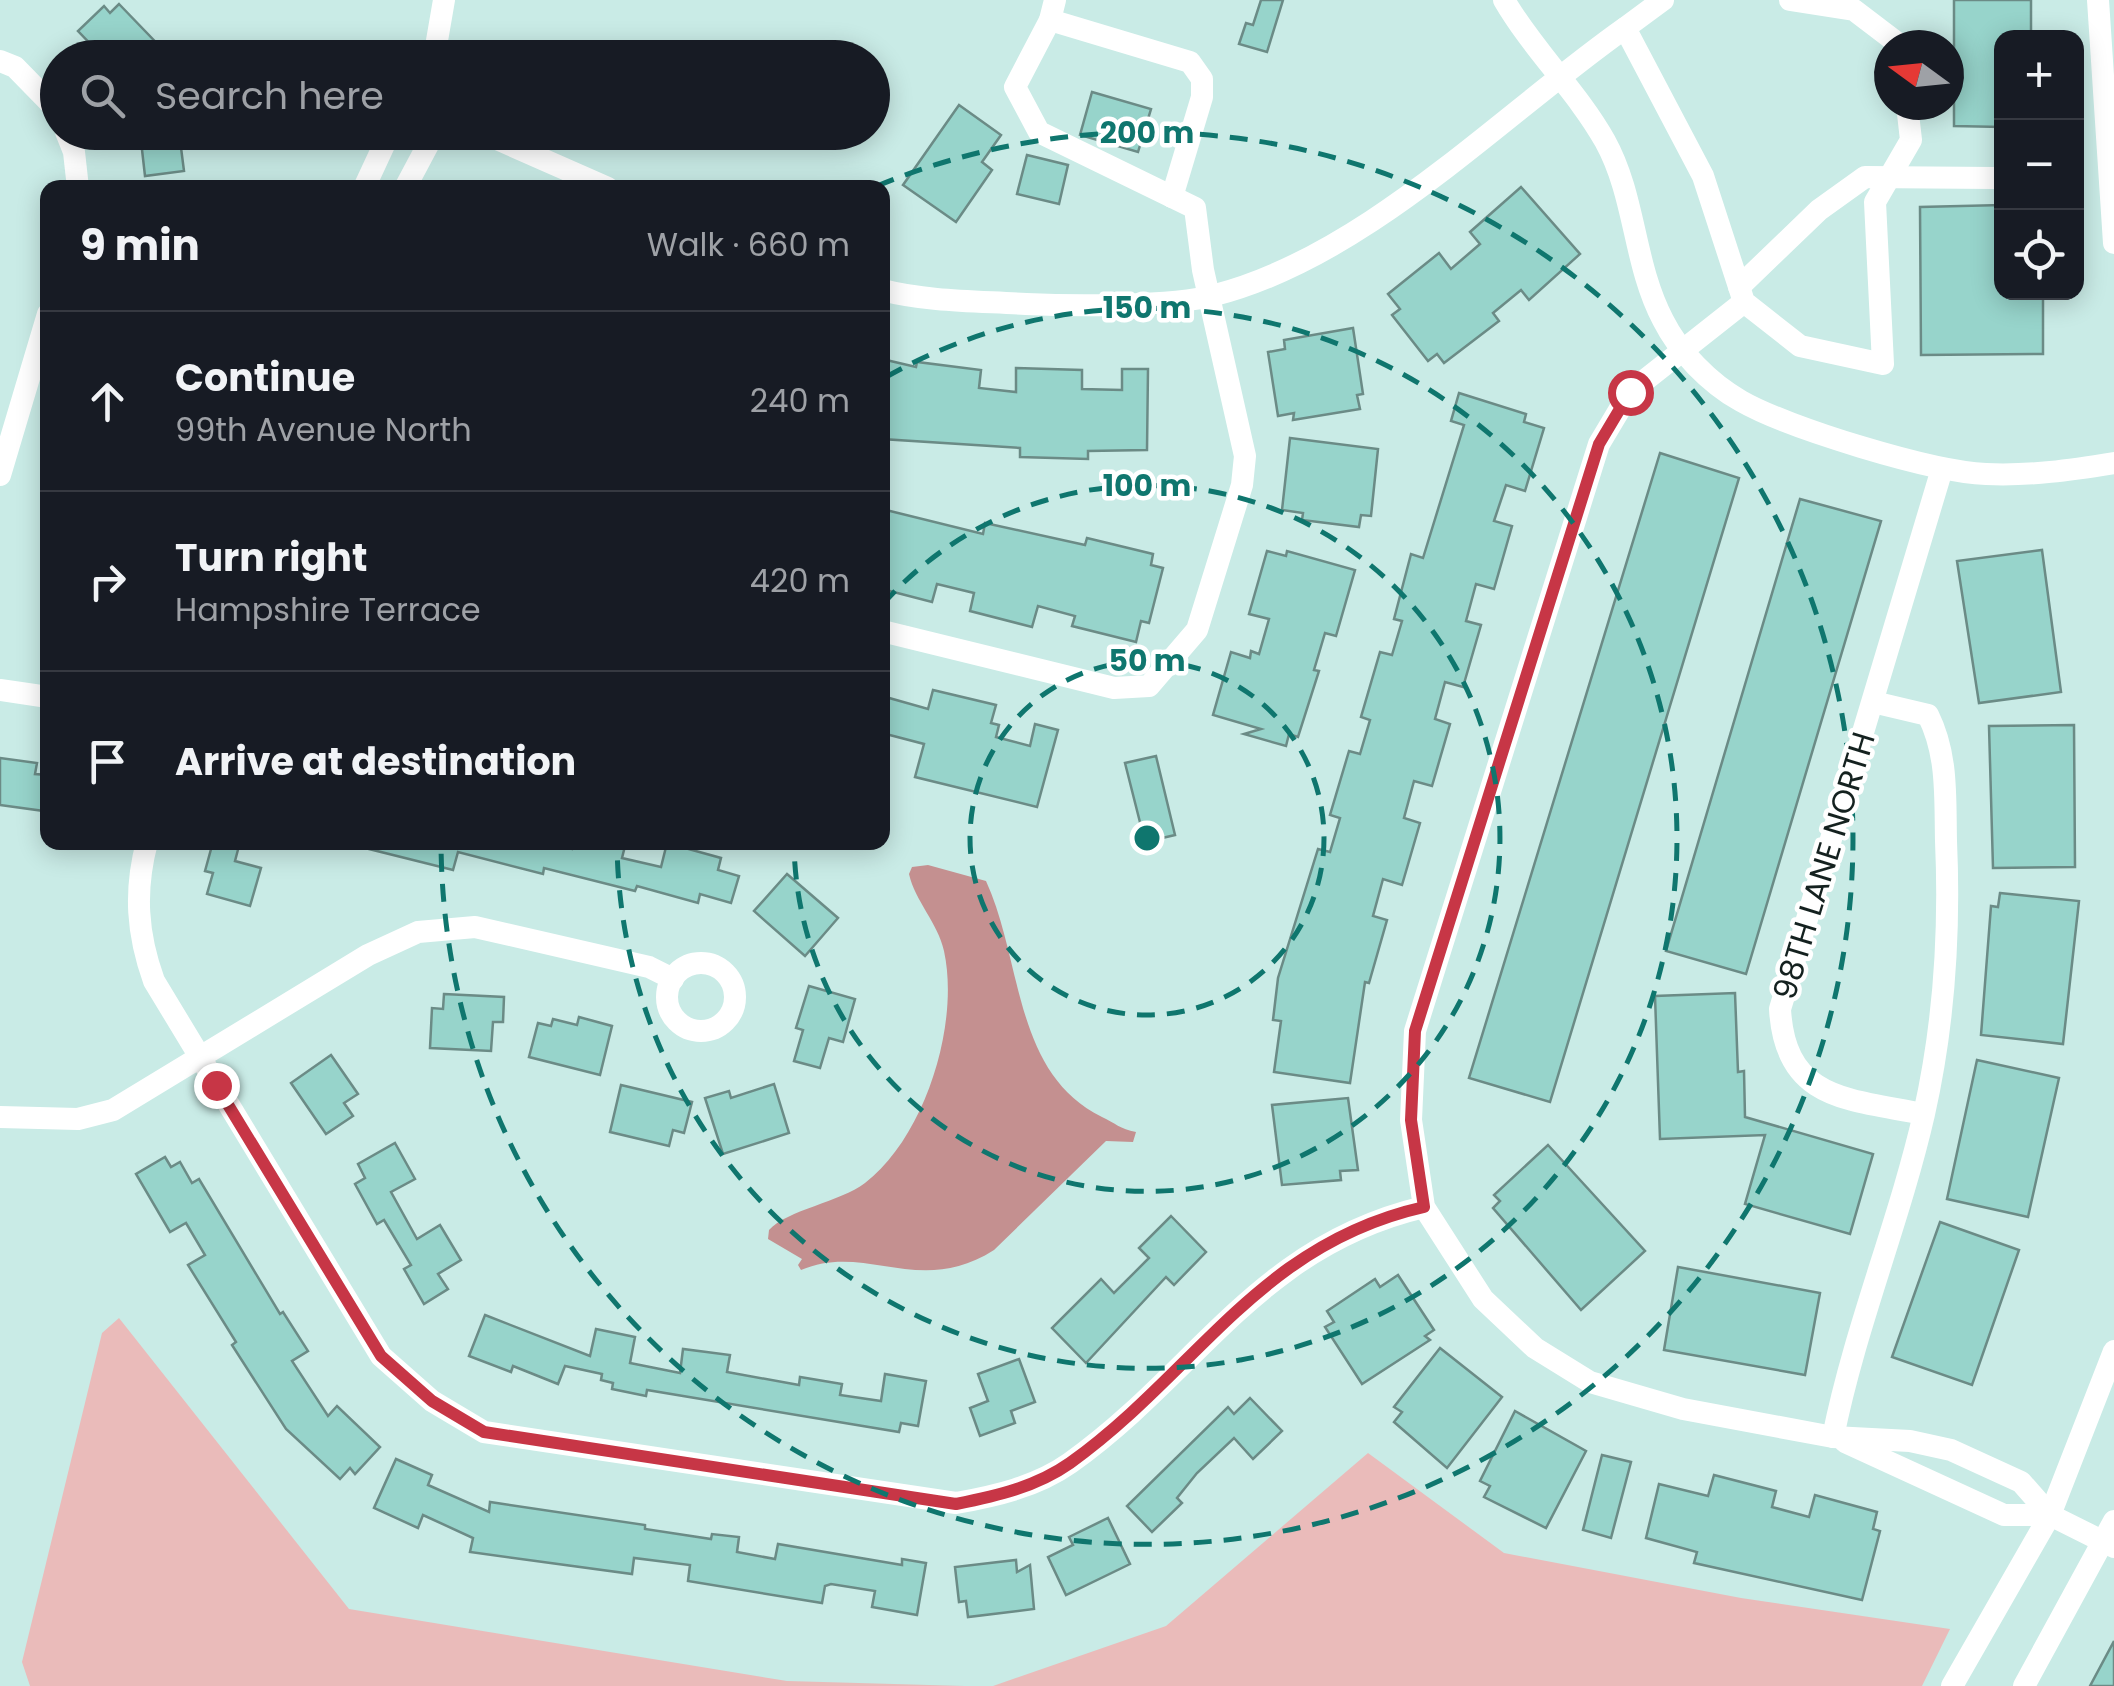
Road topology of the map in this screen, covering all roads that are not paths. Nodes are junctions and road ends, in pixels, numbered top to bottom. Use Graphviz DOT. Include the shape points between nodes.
graph roads {
  1 [pos="444,0"];
  2 [pos="1504,0"];
  3 [pos="1663,0"];
  4 [pos="1790,0"];
  5 [pos="2098,0"];
  6 [pos="1053,10"];
  7 [pos="1632,14"];
  8 [pos="1880,30"];
  9 [pos="437,40"];
  10 [pos="0,61"];
  11 [pos="1559,77"];
  12 [pos="40,93"];
  13 [pos="1909,120"];
  14 [pos="73,150"];
  15 [pos="382,150"];
  16 [pos="425,150"];
  17 [pos="522,150"];
  18 [pos="1891,175"];
  19 [pos="1994,178"];
  20 [pos="77,180"];
  21 [pos="368,180"];
  22 [pos="409,180"];
  23 [pos="590,180"];
  24 [pos="1172,196"];
  25 [pos="2114,243"];
  26 [pos="890,292"];
  27 [pos="1742,294"];
  28 [pos="1210,297"];
  29 [pos="40,341"];
  30 [pos="1681,348"];
  31 [pos="2114,463"];
  32 [pos="1942,469"];
  33 [pos="0,475"];
  34 [pos="890,634"];
  35 [pos="0,690"];
  36 [pos="40,695"];
  37 [pos="1873,702"];
  38 [pos="146,850"];
  39 [pos="673,979"];
  40 [pos="200,1060"];
  41 [pos="1924,1114"];
  42 [pos="0,1117"];
  43 [pos="1424,1207"];
  44 [pos="2114,1350"];
  45 [pos="1832,1437"];
  46 [pos="2050,1515"];
  47 [pos="2111,1537"];
  48 [pos="1952,1686"];
  49 [pos="2024,1686"];
  1 -- 9 [label="street"];
  2 -- 11 [label="street"];
  3 -- 7 [label="street"];
  4 -- 8 [label="street" via="1854,10"];
  5 -- 25 [label="street"];
  6 -- 24 [label="street" via="1016,87 1039,132"];
  6 -- 24 [label="street" via="1190,62 1202,79"];
  7 -- 11 [label="street"];
  7 -- 27 [label="street" via="1703,176"];
  10 -- 12 [label="street"];
  11 -- 28 [label="street" via="1373,221 1253,284"];
  11 -- 30 [label="street" via="1620,171 1650,295"];
  13 -- 18 [label="street" via="1911,140"];
  14 -- 20 [label="street"];
  15 -- 21 [label="street"];
  16 -- 22 [label="street"];
  17 -- 23 [label="street"];
  18 -- 19 [label="street"];
  18 -- 27 [label="street" via="1865,177 1819,210"];
  18 -- 27 [label="street" via="1875,202 1883,364 1800,346"];
  24 -- 28 [label="street" via="1196,208"];
  26 -- 28 [label="street" via="1063,306"];
  27 -- 30 [label="street"];
  28 -- 34 [label="street" via="1242,428 1242,485 1197,630 1149,686 1114,688"];
  29 -- 33 [label="street"];
  30 -- 32 [label="street" via="1740,401"];
  30 -- 43 [label="street" via="1630,392 1599,444 1415,1031 1411,1120"];
  31 -- 32 [label="street" via="2029,475"];
  32 -- 37 [label="street, 98TH LANE NORTH"];
  35 -- 36 [label="street"];
  37 -- 41 [label="street, 98TH LANE NORTH" via="1928,715 1943,744 1949,901"];
  37 -- 41 [label="street, 98TH LANE NORTH" via="1780,1009 1782,1042 1795,1069 1827,1094"];
  38 -- 40 [label="street" via="138,879 140,943"];
  39 -- 40 [label="street" via="649,967 475,926 418,932 368,955"];
  40 -- 42 [label="street" via="113,1110 78,1120"];
  40 -- 43 [label="street" via="381,1356 432,1401 484,1432 956,1504 1006,1494 1068,1464 1277,1274 1371,1220"];
  41 -- 45 [label="street, 98TH LANE NORTH"];
  43 -- 45 [label="street" via="1483,1299 1535,1348 1590,1382"];
  44 -- 46 [label="street"];
  45 -- 46 [label="street" via="2004,1516"];
  45 -- 46 [label="street" via="1951,1450 2021,1482"];
  46 -- 47 [label="street"];
  46 -- 48 [label="street"];
  47 -- 49 [label="street"];
}
